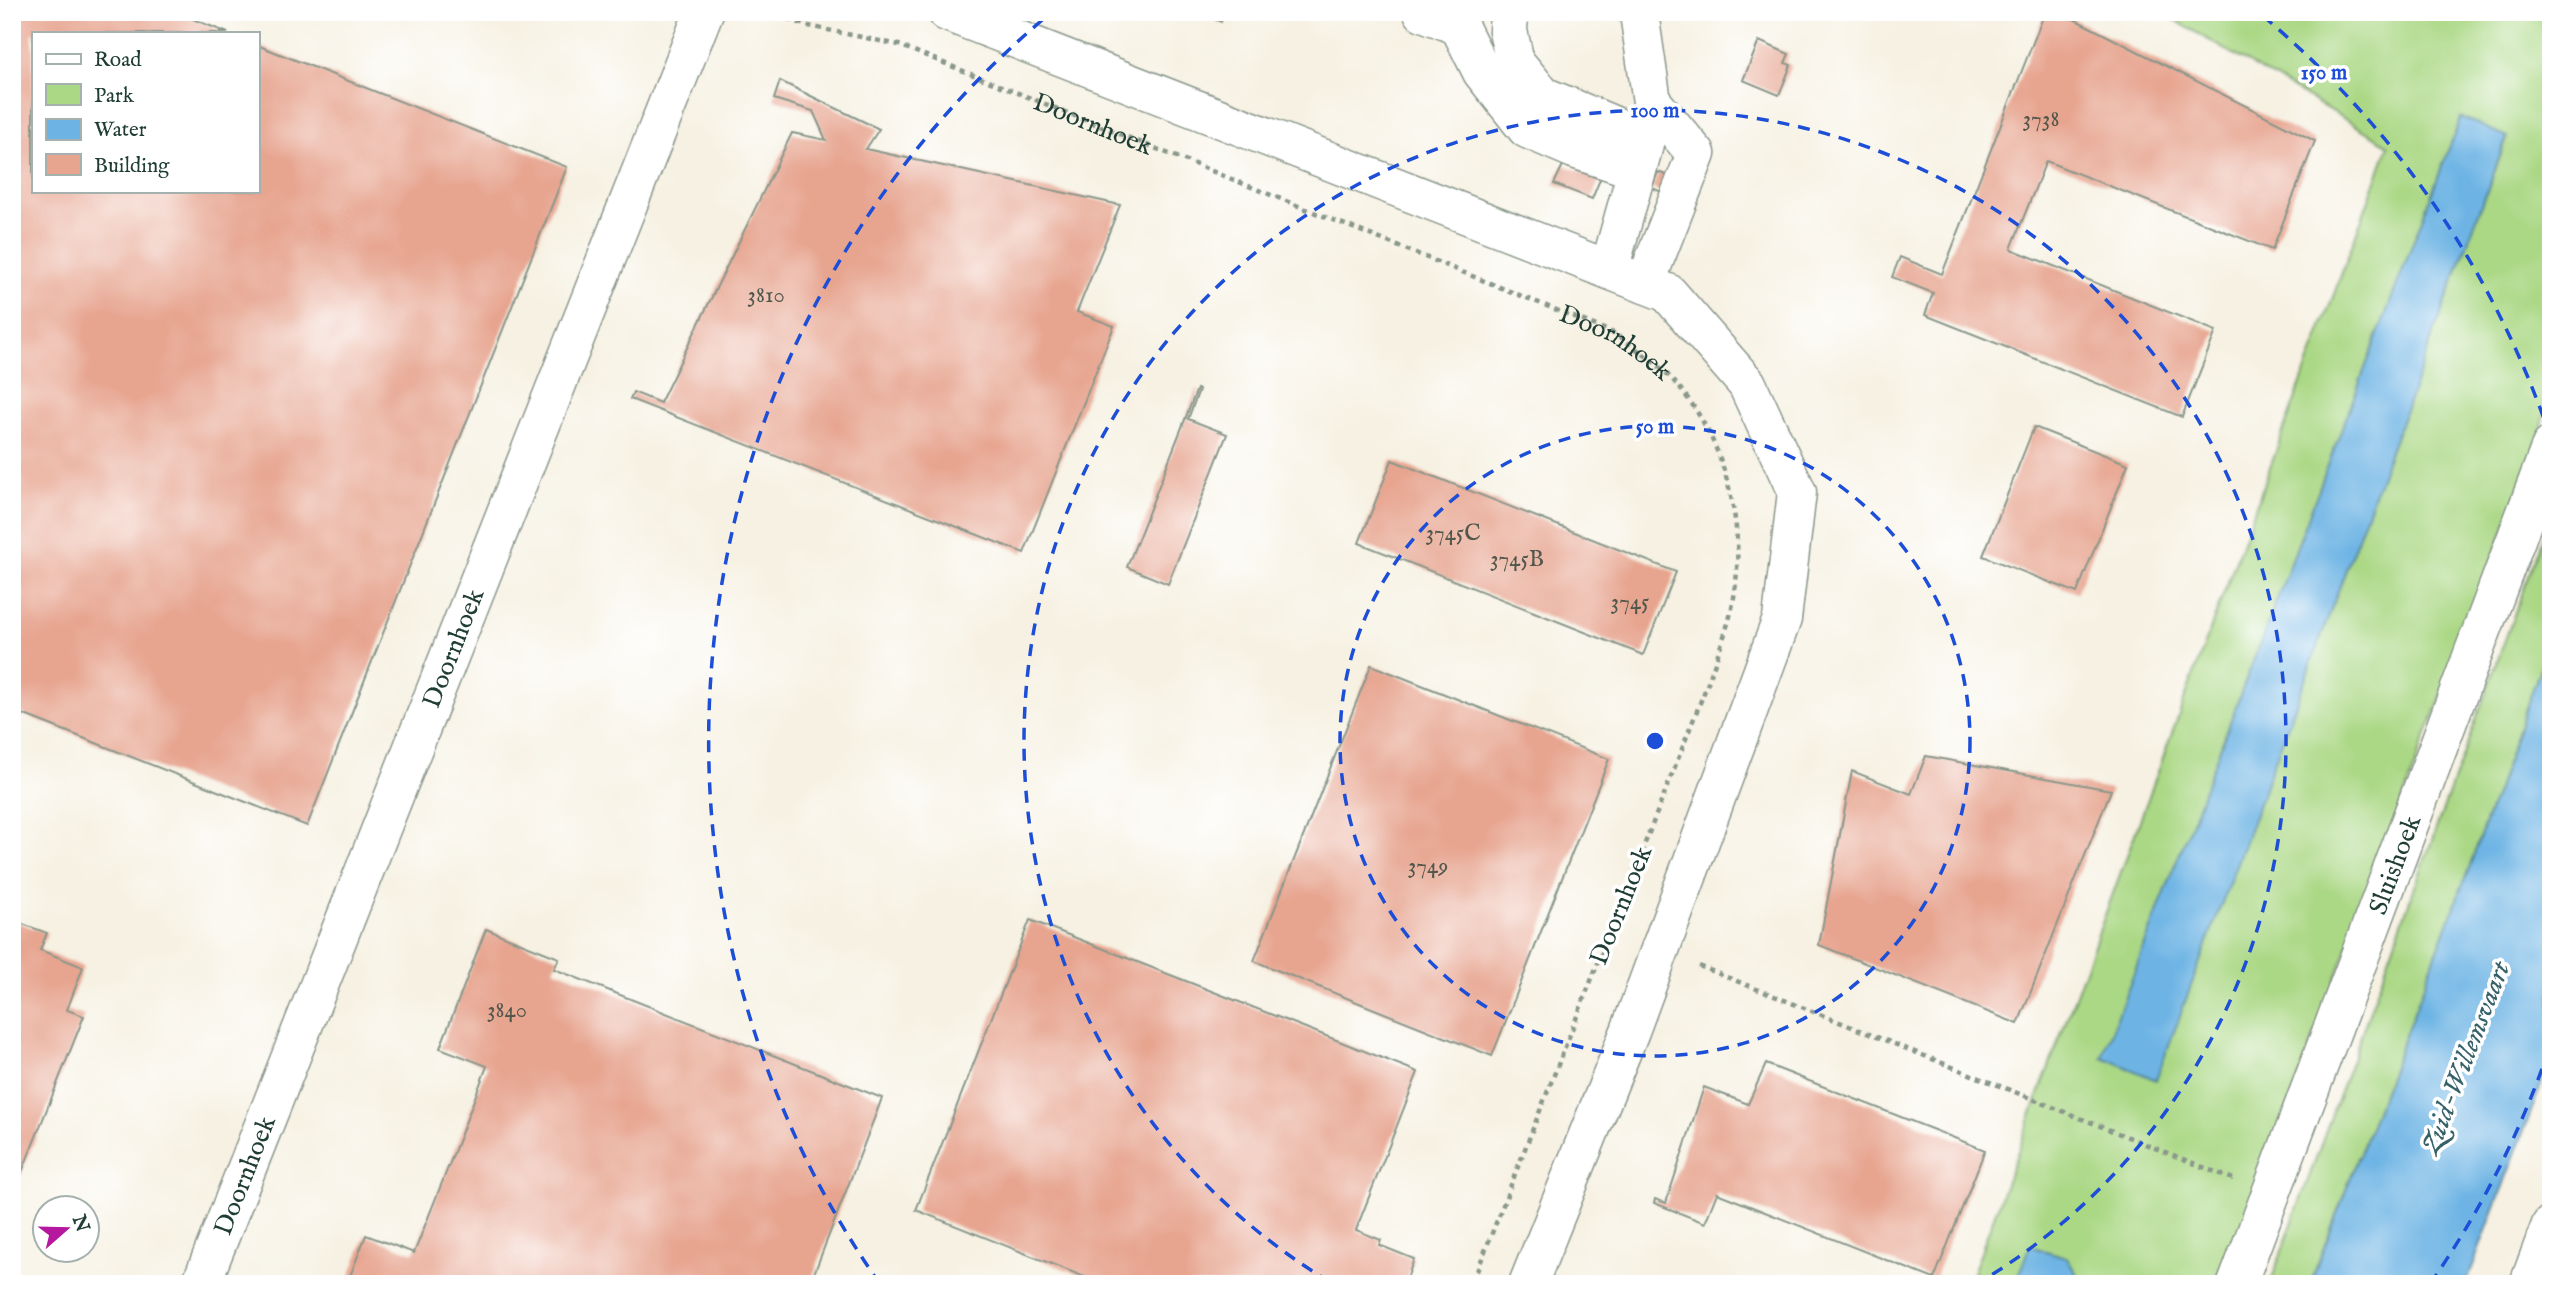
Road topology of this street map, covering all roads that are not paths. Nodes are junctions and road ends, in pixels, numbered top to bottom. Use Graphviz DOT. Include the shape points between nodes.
graph roads {
  1 [pos="704,12"];
  2 [pos="947,12"];
  3 [pos="1423,12"];
  4 [pos="1509,12"];
  5 [pos="1643,12"];
  6 [pos="1637,170"];
  7 [pos="1609,270"];
  8 [pos="1645,284"];
  9 [pos="2551,446"];
  10 [pos="2551,1225"];
  11 [pos="201,1284"];
  12 [pos="1528,1284"];
  13 [pos="2237,1284"];
  14 [pos="2529,1284"];
  1 -- 11 [label="street, Doornhoek"];
  2 -- 7 [label="street, Doornhoek"];
  3 -- 6 [label="street" via="1459,26 1482,72 1527,129"];
  4 -- 6 [label="street" via="1515,62 1543,96 1636,135 1644,145"];
  5 -- 8 [label="street" via="1640,20 1652,103 1696,154"];
  6 -- 7 [label="street"];
  7 -- 8 [label="street, Doornhoek"];
  8 -- 12 [label="street, Doornhoek" via="1668,293 1747,384 1797,492 1782,620 1630,1031"];
  9 -- 13 [label="street, Sluishoek"];
  10 -- 14 [label="street"];
}
